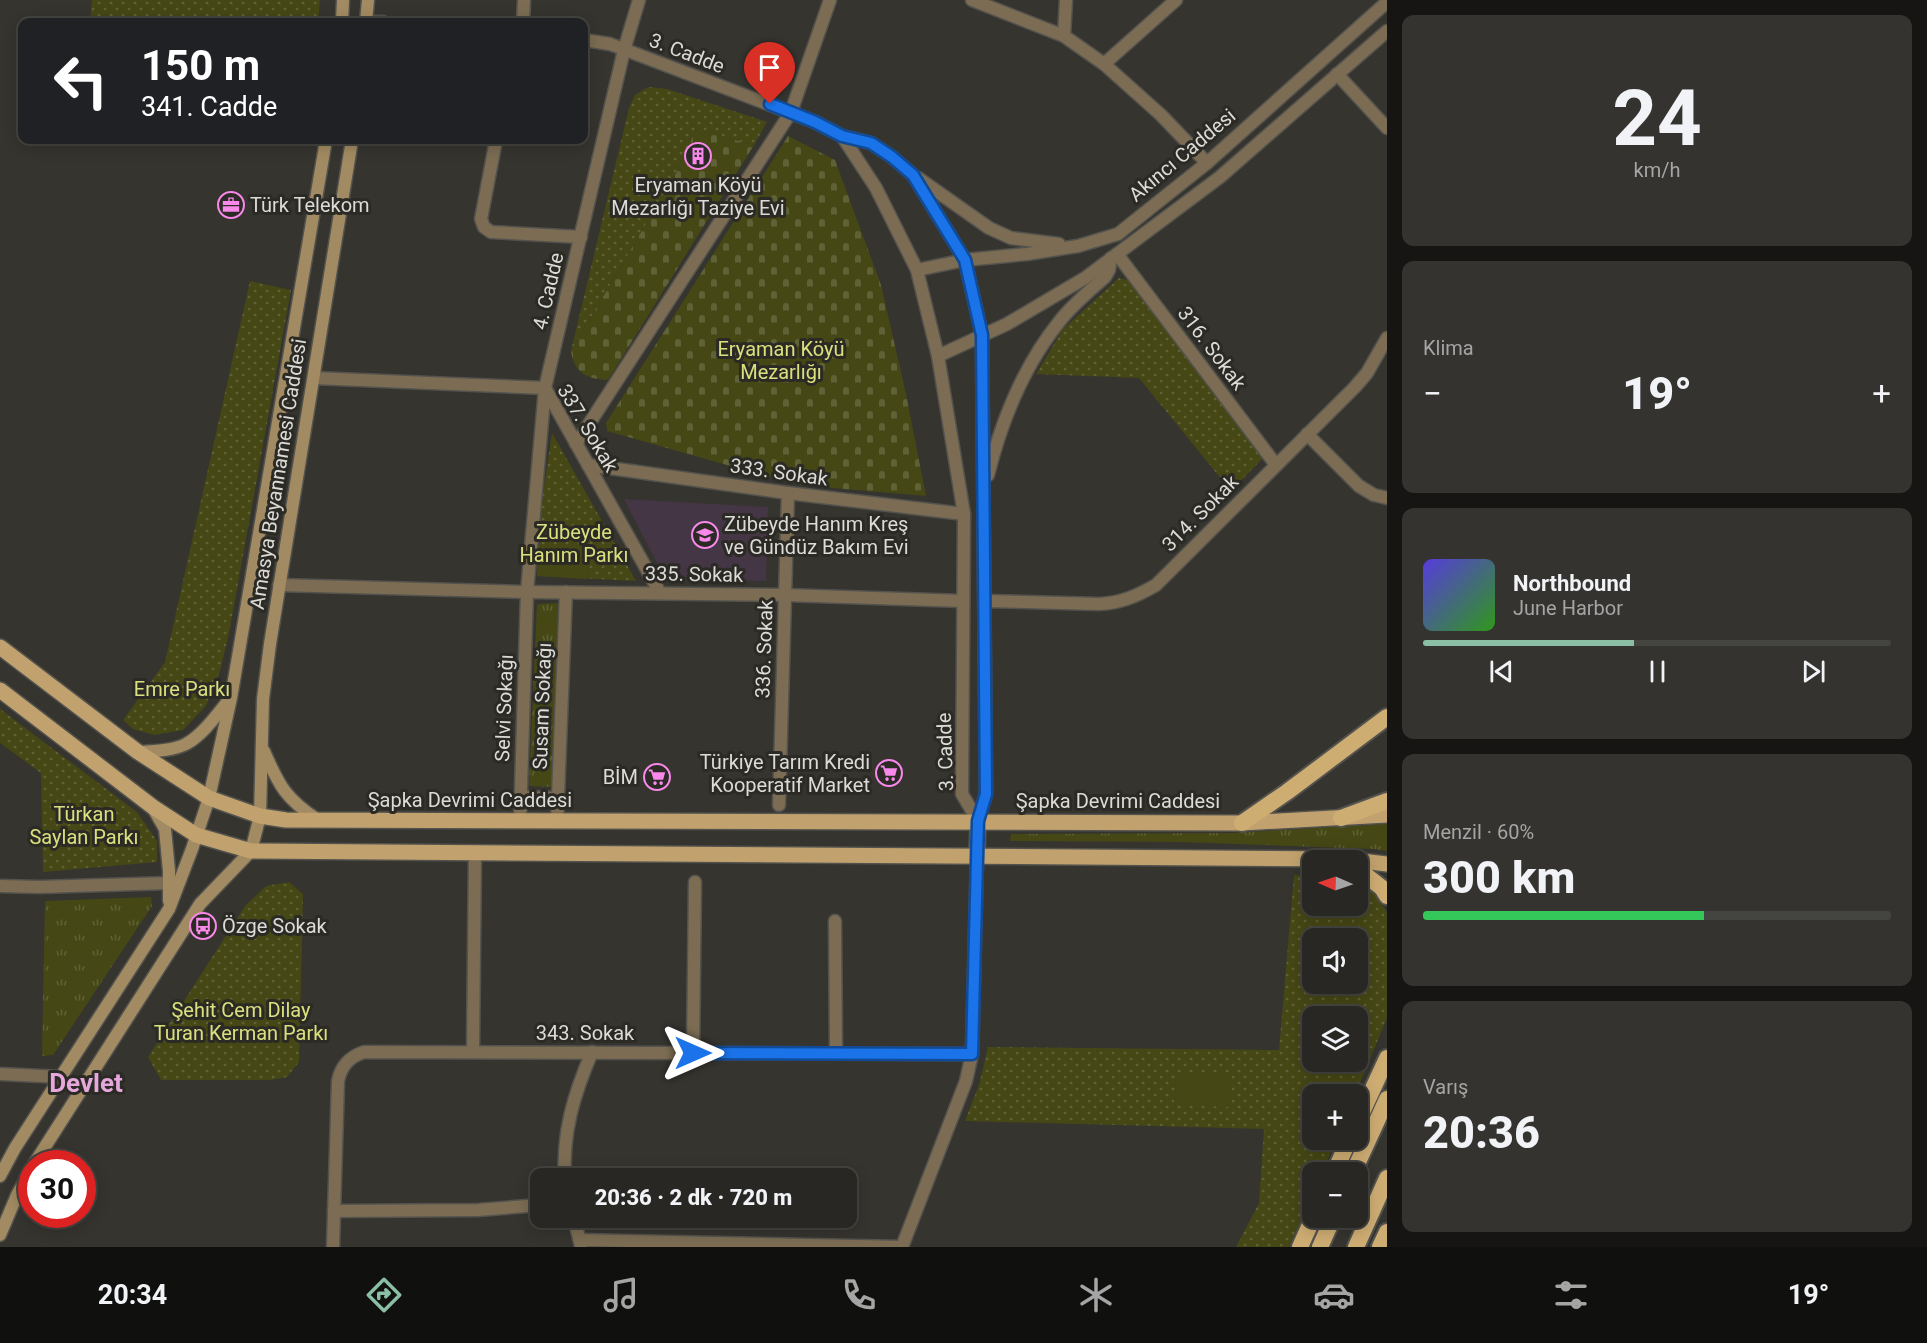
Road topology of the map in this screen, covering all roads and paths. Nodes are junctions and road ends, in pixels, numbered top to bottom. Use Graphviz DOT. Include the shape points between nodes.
graph roads {
  1 [pos="343,0"];
  2 [pos="368,0"];
  3 [pos="524,0"];
  4 [pos="639,0"];
  5 [pos="830,0"];
  6 [pos="972,0"];
  7 [pos="1066,0"];
  8 [pos="1176,0"];
  9 [pos="1387,2"];
  10 [pos="342,18"];
  11 [pos="367,18"];
  12 [pos="523,18"];
  13 [pos="1387,31"];
  14 [pos="1064,36"];
  15 [pos="588,41"];
  16 [pos="624,50"];
  17 [pos="1104,64"];
  18 [pos="1337,74"];
  19 [pos="791,112"];
  20 [pos="1387,128"];
  21 [pos="842,136"];
  22 [pos="325,144"];
  23 [pos="351,144"];
  24 [pos="495,144"];
  25 [pos="1207,163"];
  26 [pos="913,175"];
  27 [pos="1220,177"];
  28 [pos="581,237"];
  29 [pos="1078,246"];
  30 [pos="1114,256"];
  31 [pos="965,260"];
  32 [pos="916,270"];
  33 [pos="982,335"];
  34 [pos="1387,339"];
  35 [pos="938,356"];
  36 [pos="314,378"];
  37 [pos="545,388"];
  38 [pos="1307,434"];
  39 [pos="576,444"];
  40 [pos="588,465"];
  41 [pos="1276,465"];
  42 [pos="788,493"];
  43 [pos="984,494"];
  44 [pos="1387,498"];
  45 [pos="964,513"];
  46 [pos="279,585"];
  47 [pos="566,592"];
  48 [pos="660,593"];
  49 [pos="527,594"];
  50 [pos="785,595"];
  51 [pos="963,601"];
  52 [pos="985,601"];
  53 [pos="0,647"];
  54 [pos="0,690"];
  55 [pos="231,698"];
  56 [pos="1387,717"];
  57 [pos="262,749"];
  58 [pos="138,752"];
  59 [pos="520,797"];
  60 [pos="209,798"];
  61 [pos="558,798"];
  62 [pos="1387,801"];
  63 [pos="779,805"];
  64 [pos="153,807"];
  65 [pos="1387,815"];
  66 [pos="260,816"];
  67 [pos="1341,818"];
  68 [pos="319,821"];
  69 [pos="520,821"];
  70 [pos="556,821"];
  71 [pos="978,821"];
  72 [pos="1242,823"];
  73 [pos="196,836"];
  74 [pos="251,851"];
  75 [pos="475,853"];
  76 [pos="977,856"];
  77 [pos="1302,862"];
  78 [pos="1368,863"];
  79 [pos="1387,864"];
  80 [pos="1368,877"];
  81 [pos="694,882"];
  82 [pos="169,884"];
  83 [pos="0,886"];
  84 [pos="1387,896"];
  85 [pos="169,909"];
  86 [pos="835,921"];
  87 [pos="473,1051"];
  88 [pos="592,1052"];
  89 [pos="693,1053"];
  90 [pos="836,1053"];
  91 [pos="972,1054"];
  92 [pos="1387,1058"];
  93 [pos="0,1074"];
  94 [pos="62,1077"];
  95 [pos="1368,1099"];
  96 [pos="1387,1099"];
  97 [pos="43,1150"];
  98 [pos="1358,1162"];
  99 [pos="564,1168"];
  100 [pos="0,1176"];
  101 [pos="1387,1178"];
  102 [pos="18,1192"];
  103 [pos="530,1206"];
  104 [pos="334,1211"];
  105 [pos="577,1228"];
  106 [pos="1309,1228"];
  107 [pos="1329,1228"];
  108 [pos="1387,1232"];
  109 [pos="0,1235"];
  110 [pos="581,1244"];
  111 [pos="333,1247"];
  112 [pos="902,1247"];
  113 [pos="1300,1247"];
  114 [pos="1320,1247"];
  115 [pos="1356,1247"];
  116 [pos="1380,1247"];
  1 -- 10 [label="main road"];
  2 -- 11 [label="main road"];
  3 -- 12 [label="street"];
  4 -- 16 [label="street, 4. Cadde"];
  5 -- 19 [label="street"];
  6 -- 14 [label="street"];
  7 -- 14 [label="street"];
  8 -- 17 [label="street"];
  9 -- 25 [label="street, Akıncı Caddesi"];
  13 -- 18 [label="street, Akıncı Caddesi"];
  14 -- 17 [label="street"];
  15 -- 16 [label="street, 3. Cadde"];
  16 -- 19 [label="street, 3. Cadde"];
  16 -- 28 [label="street, 4. Cadde"];
  17 -- 25 [label="street"];
  18 -- 20 [label="street"];
  18 -- 27 [label="street, Akıncı Caddesi"];
  19 -- 21 [label="street, 3. Cadde"];
  19 -- 39 [label="street"];
  21 -- 26 [label="street, 3. Cadde" via="871,143"];
  21 -- 32 [label="street, 3. Cadde" via="876,188"];
  22 -- 55 [label="main road, Amasya Beyannamesi Caddesi"];
  23 -- 36 [label="main road, Amasya Beyannamesi Caddesi"];
  24 -- 28 [label="street" via="481,219 484,227 492,232"];
  25 -- 27 [label="street"];
  25 -- 29 [label="street, Akıncı Caddesi" via="1118,234"];
  26 -- 29 [label="street" via="989,228 1011,238"];
  26 -- 31 [label="street, 3. Cadde"];
  27 -- 30 [label="street, Akıncı Caddesi"];
  28 -- 37 [label="street, 4. Cadde"];
  29 -- 31 [label="street, Akıncı Caddesi"];
  30 -- 33 [label="street, Akıncı Caddesi" via="1050,299"];
  30 -- 41 [label="street, 316. Sokak"];
  30 -- 43 [label="street" via="1105,277 1060,320 1038,350 1006,412"];
  31 -- 32 [label="street, Akıncı Caddesi"];
  31 -- 33 [label="street, 3. Cadde"];
  32 -- 35 [label="street, 3. Cadde"];
  33 -- 35 [label="street, Akıncı Caddesi"];
  33 -- 43 [label="street, 3. Cadde"];
  34 -- 38 [label="street, 314. Sokak" via="1367,373"];
  35 -- 45 [label="street, 3. Cadde"];
  36 -- 37 [label="street, 337. Sokak"];
  36 -- 46 [label="main road, Amasya Beyannamesi Caddesi"];
  37 -- 39 [label="street, 337. Sokak"];
  37 -- 49 [label="street, 4. Cadde"];
  38 -- 41 [label="street, 314. Sokak"];
  38 -- 44 [label="street" via="1359,486"];
  39 -- 40 [label="street, 337. Sokak"];
  40 -- 42 [label="street, 333. Sokak"];
  40 -- 48 [label="street, 337. Sokak"];
  41 -- 52 [label="street, 314. Sokak" via="1156,585 1137,596 1099,604"];
  42 -- 45 [label="street, 333. Sokak"];
  42 -- 50 [label="street, 336. Sokak"];
  43 -- 52 [label="street, 3. Cadde"];
  45 -- 51 [label="street, 3. Cadde"];
  46 -- 49 [label="street, 335. Sokak"];
  46 -- 57 [label="main road, Amasya Beyannamesi Caddesi" via="263,699"];
  47 -- 48 [label="street, 335. Sokak"];
  47 -- 49 [label="street, 335. Sokak"];
  47 -- 61 [label="street, Susam Sokağı"];
  48 -- 50 [label="street, 335. Sokak"];
  49 -- 59 [label="street, Selvi Sokağı"];
  50 -- 51 [label="street, 335. Sokak"];
  50 -- 63 [label="street, 336. Sokak"];
  51 -- 52 [label="street, 314. Sokak"];
  51 -- 71 [label="street, 3. Cadde" via="962,794"];
  52 -- 71 [label="street, 3. Cadde" via="986,794"];
  53 -- 58 [label="main road, Şapka Devrimi Caddesi"];
  54 -- 64 [label="main road"];
  55 -- 58 [label="main road" via="186,744"];
  55 -- 60 [label="main road, Amasya Beyannamesi Caddesi"];
  56 -- 72 [label="highway"];
  57 -- 66 [label="main road, Amasya Beyannamesi Caddesi"];
  57 -- 68 [label="main road" via="278,785"];
  58 -- 60 [label="main road, Şapka Devrimi Caddesi"];
  59 -- 61 [label="street"];
  59 -- 69 [label="street, Selvi Sokağı"];
  60 -- 66 [label="main road, Şapka Devrimi Caddesi"];
  60 -- 73 [label="main road, Amasya Beyannamesi Caddesi"];
  61 -- 70 [label="street, Susam Sokağı"];
  62 -- 67 [label="highway"];
  64 -- 73 [label="main road"];
  64 -- 82 [label="main road" via="165,829"];
  65 -- 67 [label="main road, Şapka Devrimi Caddesi"];
  66 -- 68 [label="main road, Şapka Devrimi Caddesi"];
  66 -- 74 [label="main road, Amasya Beyannamesi Caddesi"];
  67 -- 72 [label="main road, Şapka Devrimi Caddesi"];
  68 -- 69 [label="main road, Şapka Devrimi Caddesi"];
  69 -- 70 [label="main road, Şapka Devrimi Caddesi"];
  70 -- 71 [label="main road, Şapka Devrimi Caddesi"];
  71 -- 72 [label="main road, Şapka Devrimi Caddesi"];
  71 -- 76 [label="main road"];
  73 -- 74 [label="main road"];
  73 -- 85 [label="main road, Amasya Beyannamesi Caddesi"];
  74 -- 75 [label="main road"];
  74 -- 97 [label="main road" via="200,904"];
  75 -- 76 [label="main road"];
  75 -- 87 [label="street"];
  76 -- 77 [label="main road"];
  76 -- 91 [label="street"];
  78 -- 79 [label="main road"];
  80 -- 84 [label="highway"];
  81 -- 89 [label="street"];
  82 -- 83 [label="street"];
  82 -- 85 [label="main road"];
  85 -- 94 [label="main road, Amasya Beyannamesi Caddesi"];
  86 -- 90 [label="street"];
  87 -- 88 [label="street, 343. Sokak"];
  87 -- 104 [label="street, 343. Sokak" via="364,1052 346,1062 339,1081"];
  88 -- 89 [label="street, 343. Sokak"];
  88 -- 99 [label="street" via="578,1084 566,1132"];
  89 -- 90 [label="street, 343. Sokak"];
  90 -- 91 [label="street, 343. Sokak"];
  91 -- 112 [label="street" via="966,1081"];
  92 -- 95 [label="highway"];
  93 -- 94 [label="street"];
  94 -- 100 [label="main road, Amasya Beyannamesi Caddesi"];
  96 -- 98 [label="highway"];
  101 -- 115 [label="highway"];
  102 -- 109 [label="main road"];
  103 -- 104 [label="street"];
  104 -- 111 [label="street"];
  105 -- 110 [label="street"];
  106 -- 113 [label="highway"];
  107 -- 114 [label="highway"];
  108 -- 116 [label="highway"];
  110 -- 112 [label="street"];
}
